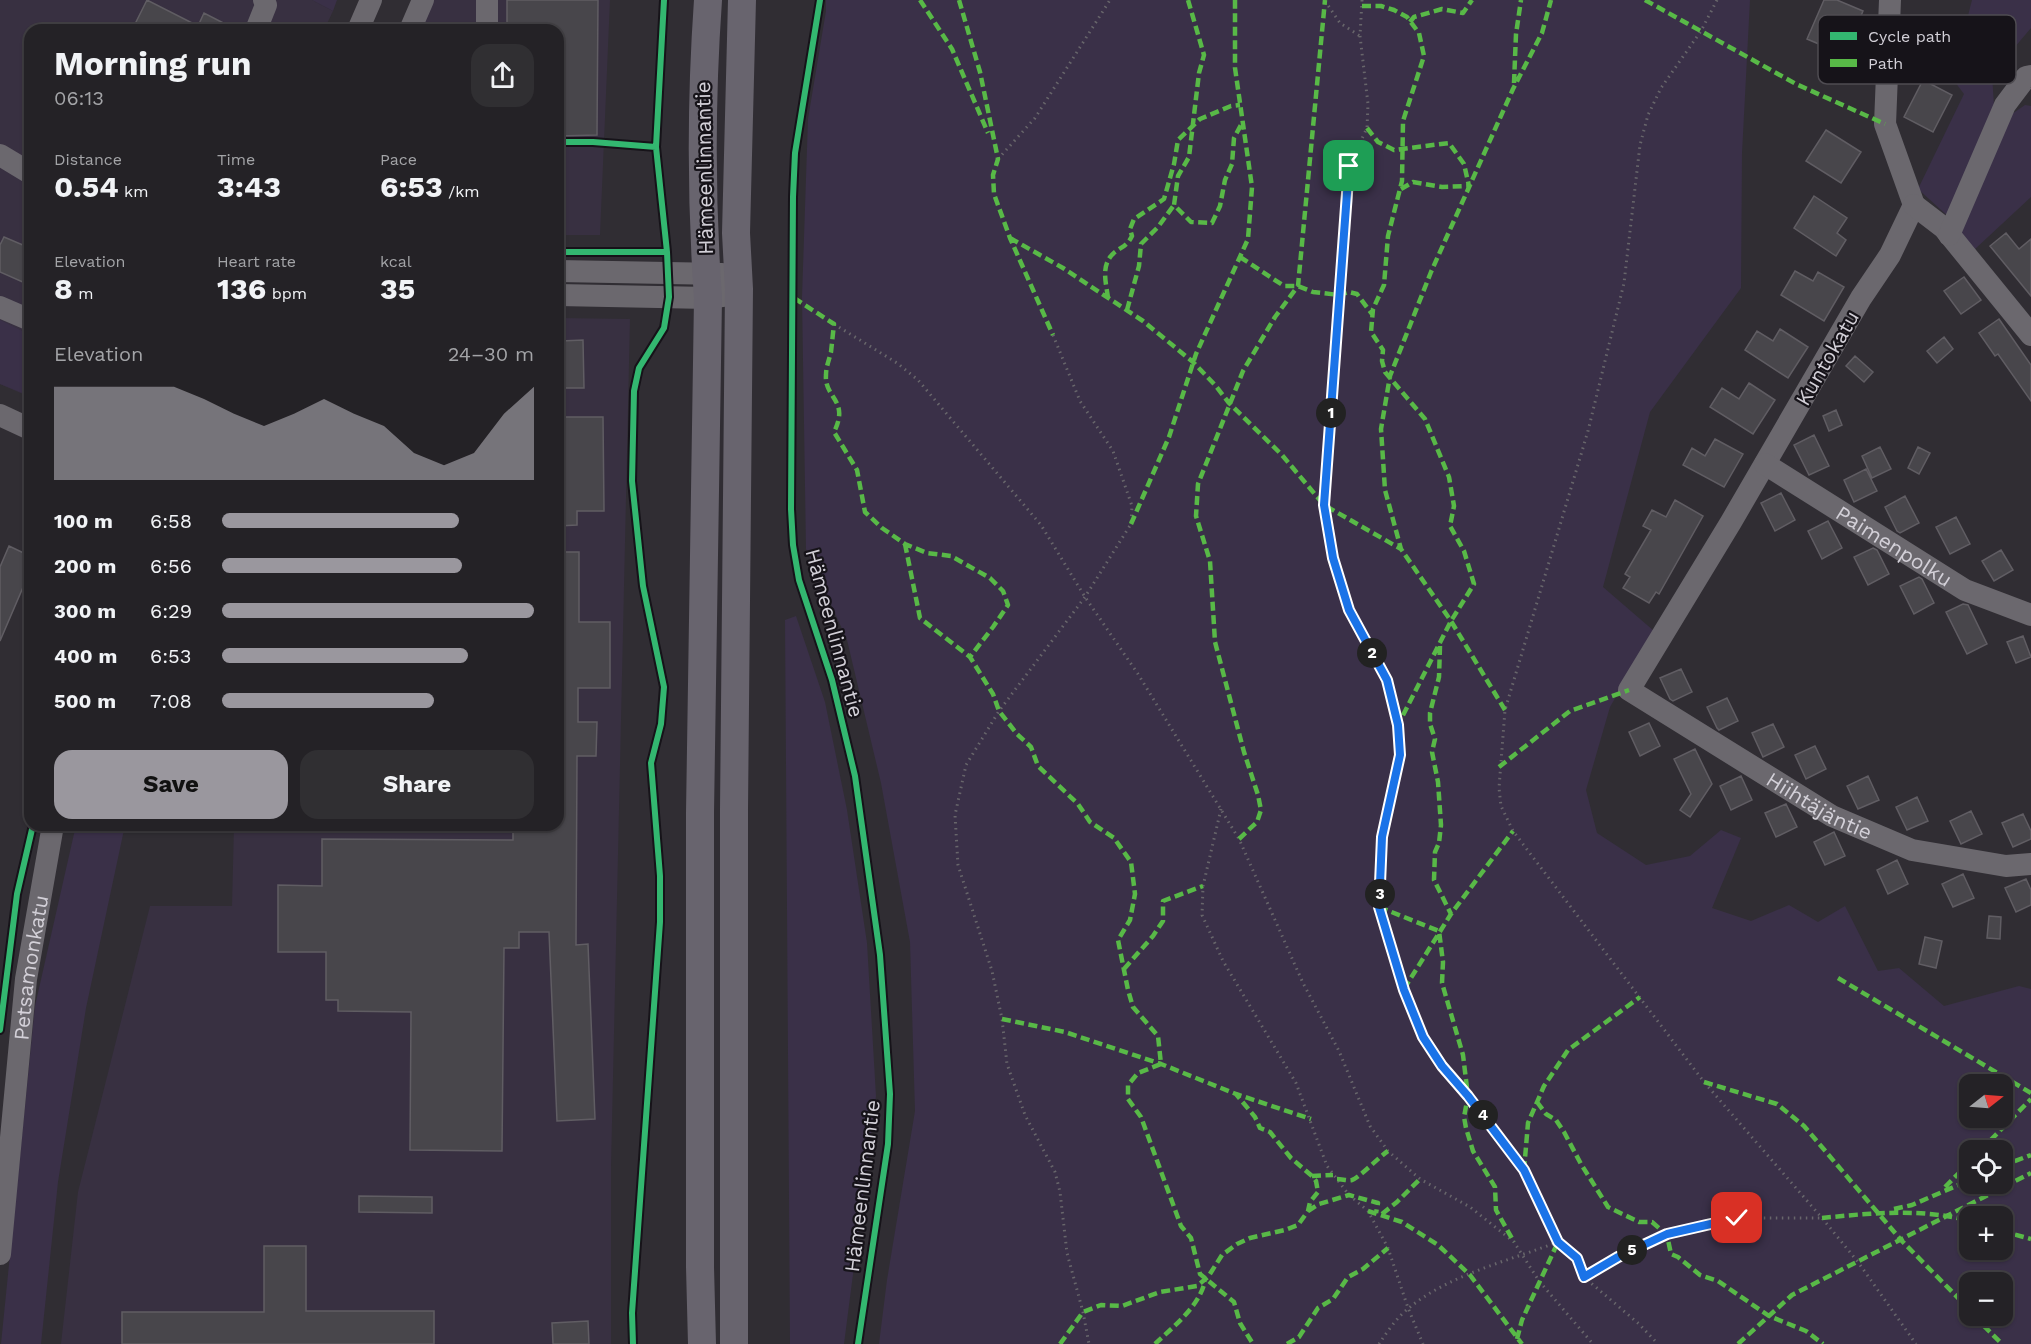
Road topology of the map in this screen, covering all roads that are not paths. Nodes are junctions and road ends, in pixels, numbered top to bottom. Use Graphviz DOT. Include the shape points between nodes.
graph roads {
  1 [pos="264,0"];
  2 [pos="371,0"];
  3 [pos="423,0"];
  4 [pos="488,0"];
  5 [pos="708,0"];
  6 [pos="742,0"];
  7 [pos="1890,0"];
  8 [pos="1889,15"];
  9 [pos="258,24"];
  10 [pos="361,24"];
  11 [pos="413,24"];
  12 [pos="487,24"];
  13 [pos="2031,76"];
  14 [pos="1887,84"];
  15 [pos="0,155"];
  16 [pos="24,169"];
  17 [pos="1914,205"];
  18 [pos="1949,235"];
  19 [pos="564,273"];
  20 [pos="707,285"];
  21 [pos="739,289"];
  22 [pos="564,295"];
  23 [pos="0,307"];
  24 [pos="24,317"];
  25 [pos="2031,335"];
  26 [pos="0,415"];
  27 [pos="24,426"];
  28 [pos="1765,464"];
  29 [pos="2031,615"];
  30 [pos="1629,690"];
  31 [pos="52,831"];
  32 [pos="2031,864"];
  33 [pos="0,1254"];
  34 [pos="702,1344"];
  35 [pos="734,1344"];
  1 -- 9 [label="street" via="266,5"];
  2 -- 10 [label="street"];
  3 -- 11 [label="street"];
  4 -- 12 [label="street"];
  5 -- 20 [label="main road, Hämeenlinnantie" via="703,69"];
  6 -- 21 [label="main road, Hämeenlinnantie" via="736,233"];
  7 -- 8 [label="street"];
  13 -- 18 [label="street" via="2026,77 2005,105"];
  14 -- 17 [label="street" via="1885,124"];
  15 -- 16 [label="street"];
  17 -- 18 [label="street"];
  17 -- 28 [label="street, Kuntokatu" via="1890,255"];
  18 -- 25 [label="street"];
  19 -- 20 [label="street"];
  20 -- 21 [label="street" via="729,296"];
  20 -- 22 [label="street"];
  20 -- 34 [label="main road, Hämeenlinnantie" via="700,813"];
  21 -- 35 [label="main road, Hämeenlinnantie"];
  23 -- 24 [label="street"];
  26 -- 27 [label="street"];
  28 -- 29 [label="street, Paimenpolku" via="1965,590"];
  28 -- 30 [label="street, Kuntokatu"];
  30 -- 32 [label="street, Hiihtäjäntie" via="1833,816 1912,850 2006,866"];
  31 -- 33 [label="street, Petsamonkatu" via="26,979"];
}
